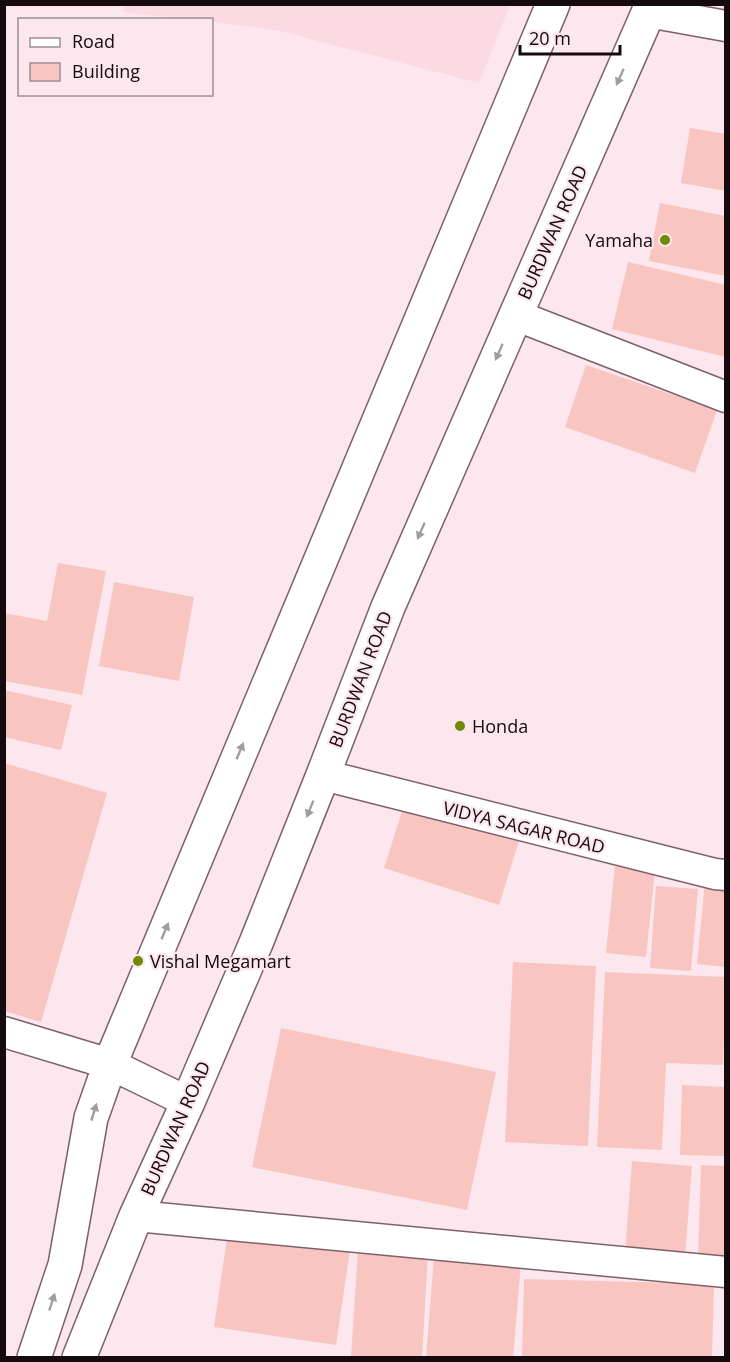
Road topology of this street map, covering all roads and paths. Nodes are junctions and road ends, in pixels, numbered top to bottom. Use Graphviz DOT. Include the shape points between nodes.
graph roads {
  1 [pos="553,4"];
  2 [pos="650,8"];
  3 [pos="726,26"];
  4 [pos="515,315"];
  5 [pos="726,397"];
  6 [pos="323,776"];
  7 [pos="726,875"];
  8 [pos="4,1032"];
  9 [pos="110,1064"];
  10 [pos="188,1102"];
  11 [pos="136,1216"];
  12 [pos="726,1272"];
  13 [pos="34,1358"];
  14 [pos="79,1358"];
  9 -- 1 [label="main road, one-way"];
  2 -- 3 [label="street"];
  2 -- 4 [label="main road, BURDWAN ROAD, one-way"];
  4 -- 5 [label="street"];
  4 -- 6 [label="main road, BURDWAN ROAD, one-way" via="388,608"];
  6 -- 7 [label="street, VIDYA SAGAR ROAD"];
  6 -- 10 [label="main road, BURDWAN ROAD, one-way"];
  8 -- 9 [label="street"];
  9 -- 10 [label="street"];
  13 -- 9 [label="main road, one-way" via="65,1265 92,1118"];
  10 -- 11 [label="main road, BURDWAN ROAD"];
  11 -- 12 [label="street"];
  11 -- 14 [label="main road, BURDWAN ROAD"];
}
